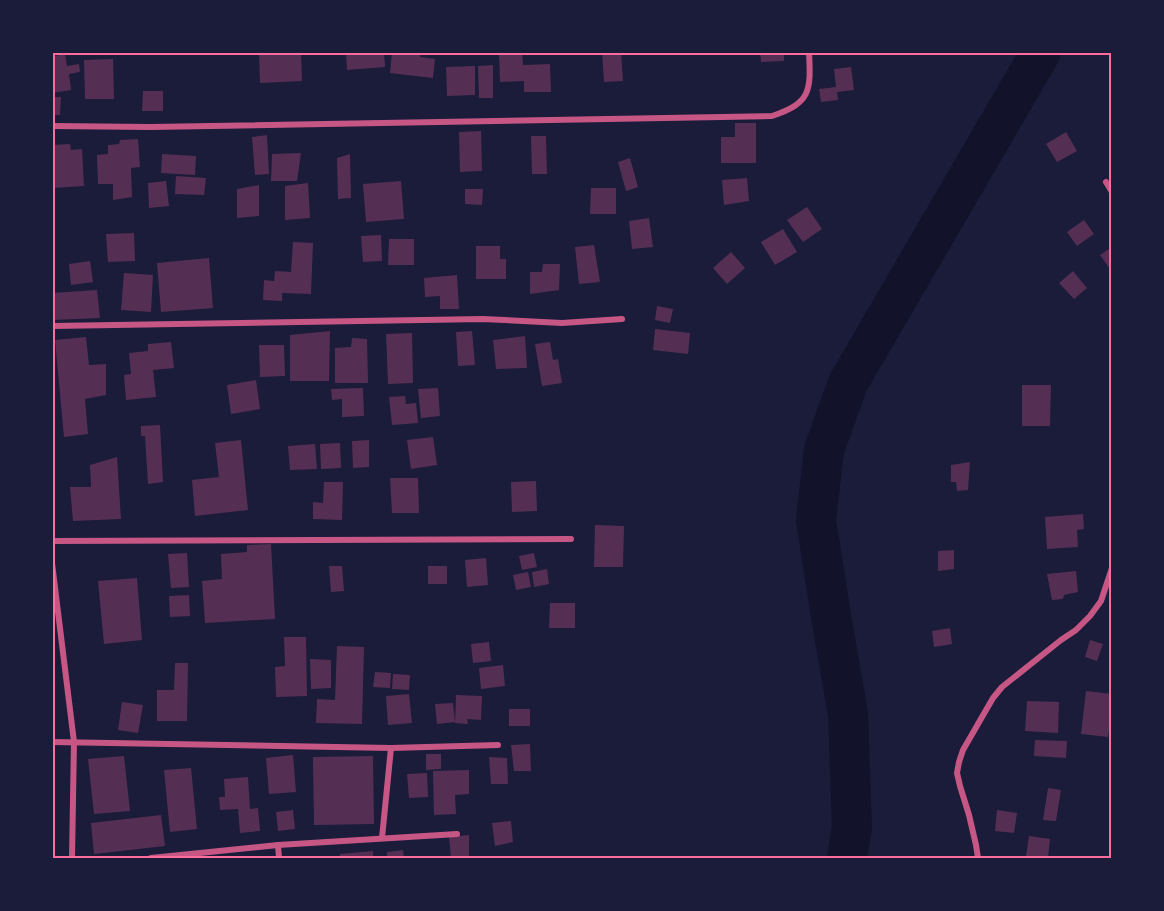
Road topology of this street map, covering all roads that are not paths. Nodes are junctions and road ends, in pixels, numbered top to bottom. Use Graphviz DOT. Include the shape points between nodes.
graph roads {
  1 [pos="809,52"];
  2 [pos="52,126"];
  3 [pos="1106,182"];
  4 [pos="1112,192"];
  5 [pos="622,319"];
  6 [pos="52,326"];
  7 [pos="572,539"];
  8 [pos="52,541"];
  9 [pos="52,563"];
  10 [pos="1112,567"];
  11 [pos="52,741"];
  12 [pos="74,742"];
  13 [pos="498,745"];
  14 [pos="391,748"];
  15 [pos="457,834"];
  16 [pos="382,838"];
  17 [pos="278,845"];
  18 [pos="72,858"];
  19 [pos="151,858"];
  20 [pos="279,858"];
  21 [pos="978,858"];
  1 -- 2 [label="street" via="810,76 805,97 794,107 772,116"];
  3 -- 4 [label="street"];
  5 -- 6 [label="street" via="562,323 483,319"];
  7 -- 8 [label="street"];
  9 -- 12 [label="street"];
  10 -- 21 [label="street" via="1101,601 1090,616 1002,687 963,750 957,773"];
  11 -- 12 [label="street"];
  12 -- 14 [label="street"];
  12 -- 18 [label="street"];
  13 -- 14 [label="street"];
  14 -- 16 [label="street"];
  15 -- 16 [label="street"];
  16 -- 17 [label="street"];
  17 -- 19 [label="street"];
  17 -- 20 [label="street"];
}
